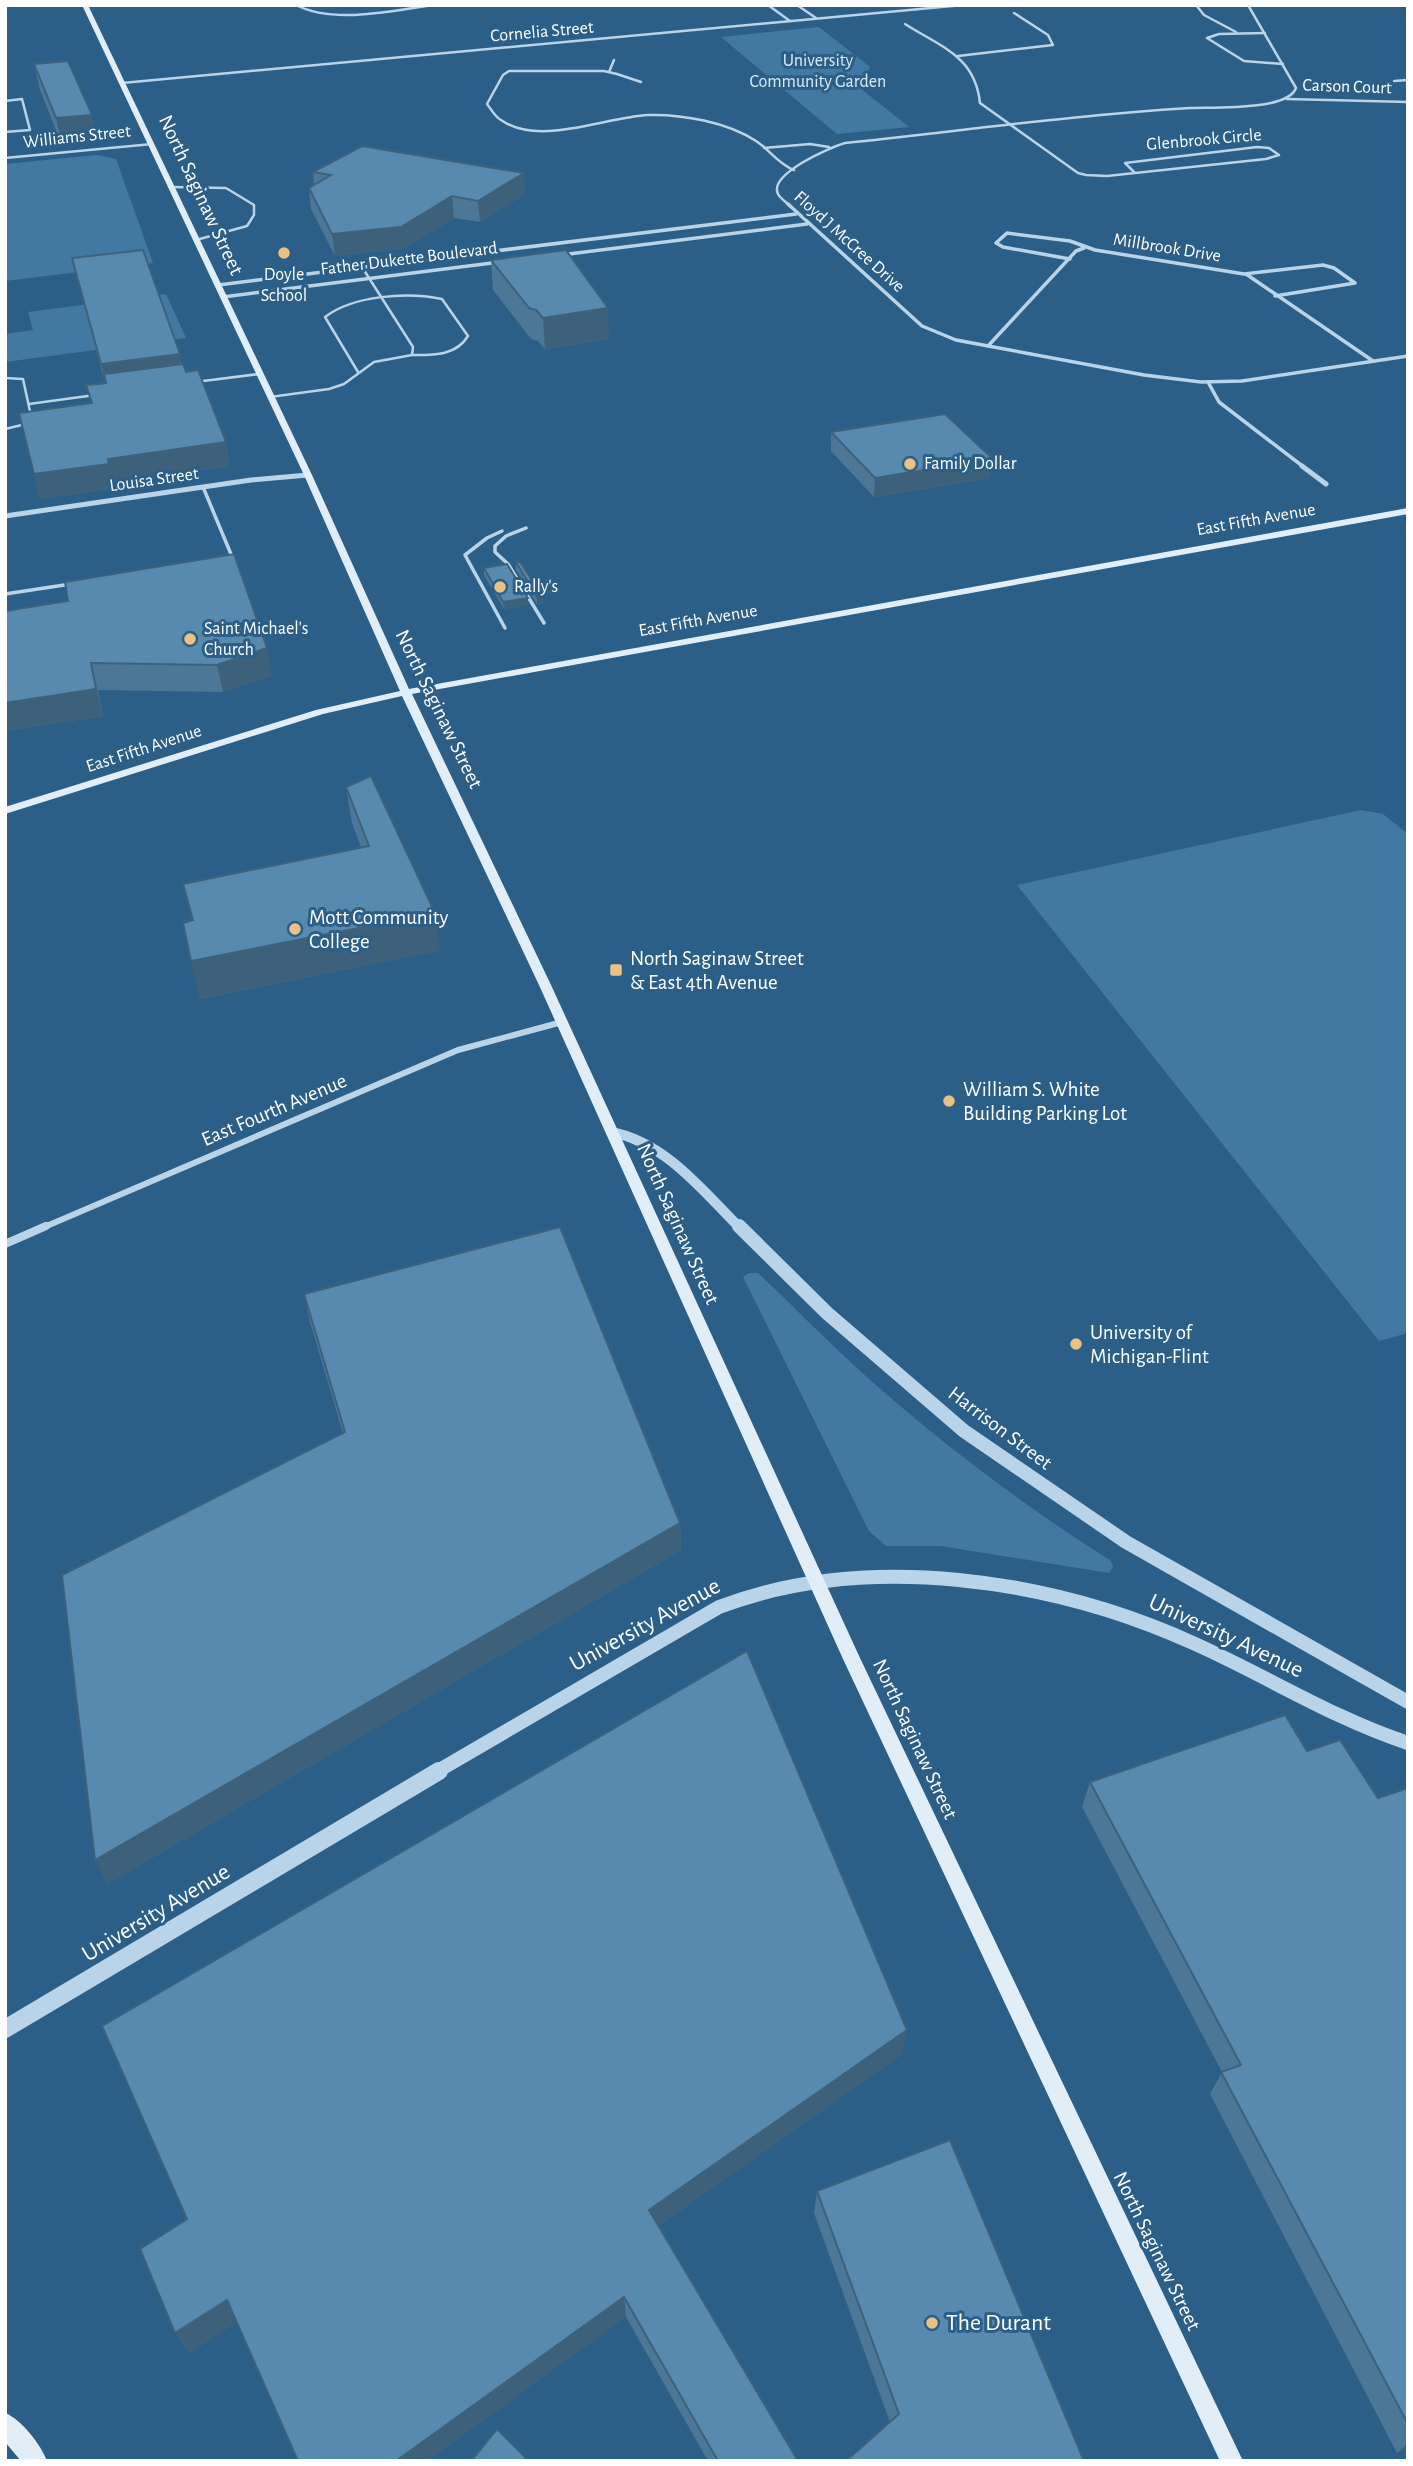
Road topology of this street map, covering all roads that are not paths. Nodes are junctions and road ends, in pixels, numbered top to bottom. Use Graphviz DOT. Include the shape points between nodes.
graph roads {
  1 [pos="85,5"];
  2 [pos="296,5"];
  3 [pos="434,5"];
  4 [pos="768,5"];
  5 [pos="797,5"];
  6 [pos="963,5"];
  7 [pos="1196,5"];
  8 [pos="1248,5"];
  9 [pos="1014,13"];
  10 [pos="817,19"];
  11 [pos="790,21"];
  12 [pos="905,24"];
  13 [pos="1237,33"];
  14 [pos="1265,33"];
  15 [pos="957,56"];
  16 [pos="614,60"];
  17 [pos="1283,64"];
  18 [pos="610,72"];
  19 [pos="617,74"];
  20 [pos="1408,80"];
  21 [pos="1394,81"];
  22 [pos="641,82"];
  23 [pos="122,83"];
  24 [pos="1286,99"];
  25 [pos="5,100"];
  26 [pos="1408,102"];
  27 [pos="1012,125"];
  28 [pos="5,132"];
  29 [pos="152,144"];
  30 [pos="830,147"];
  31 [pos="764,148"];
  32 [pos="5,158"];
  33 [pos="794,170"];
  34 [pos="1135,173"];
  35 [pos="172,187"];
  36 [pos="796,214"];
  37 [pos="807,223"];
  38 [pos="674,229"];
  39 [pos="606,237"];
  40 [pos="684,239"];
  41 [pos="196,240"];
  42 [pos="616,248"];
  43 [pos="1084,248"];
  44 [pos="561,255"];
  45 [pos="1070,259"];
  46 [pos="506,261"];
  47 [pos="362,267"];
  48 [pos="1246,274"];
  49 [pos="369,278"];
  50 [pos="218,285"];
  51 [pos="1275,296"];
  52 [pos="223,297"];
  53 [pos="383,300"];
  54 [pos="988,346"];
  55 [pos="412,355"];
  56 [pos="1408,356"];
  57 [pos="1373,361"];
  58 [pos="358,372"];
  59 [pos="259,374"];
  60 [pos="5,378"];
  61 [pos="194,382"];
  62 [pos="1208,382"];
  63 [pos="98,395"];
  64 [pos="270,397"];
  65 [pos="29,404"];
  66 [pos="5,429"];
  67 [pos="308,475"];
  68 [pos="1326,484"];
  69 [pos="203,487"];
  70 [pos="1408,511"];
  71 [pos="5,516"];
  72 [pos="526,528"];
  73 [pos="502,531"];
  74 [pos="221,561"];
  75 [pos="73,584"];
  76 [pos="5,594"];
  77 [pos="544,623"];
  78 [pos="505,628"];
  79 [pos="406,692"];
  80 [pos="5,811"];
  81 [pos="562,1022"];
  82 [pos="611,1132"];
  83 [pos="5,1244"];
  84 [pos="816,1583"];
  85 [pos="1408,1702"];
  86 [pos="1408,1743"];
  87 [pos="5,2029"];
  88 [pos="5,2424"];
  89 [pos="36,2461"];
  90 [pos="1232,2461"];
  1 -- 23 [label="main road, North Saginaw Street"];
  2 -- 3 [label="street" via="304,12 321,14"];
  4 -- 11 [label="street"];
  5 -- 10 [label="street"];
  6 -- 10 [label="street, Cornelia Street"];
  7 -- 13 [label="street" via="1204,15"];
  8 -- 14 [label="street"];
  9 -- 15 [label="street" via="1046,33 1053,46"];
  10 -- 11 [label="street, Cornelia Street"];
  11 -- 23 [label="street, Cornelia Street"];
  12 -- 15 [label="street"];
  13 -- 14 [label="street"];
  13 -- 17 [label="street" via="1207,38 1240,60"];
  14 -- 17 [label="street"];
  15 -- 27 [label="street, Glenbrook Circle" via="978,85 980,103"];
  16 -- 18 [label="lane"];
  17 -- 24 [label="street" via="1296,88"];
  18 -- 19 [label="street"];
  18 -- 31 [label="street" via="509,71 486,104 502,122 548,130 633,115 685,118 742,135"];
  19 -- 22 [label="lane"];
  20 -- 21 [label="lane"];
  23 -- 29 [label="main road, North Saginaw Street"];
  24 -- 26 [label="street, Carson Court"];
  24 -- 27 [label="street, Floyd J McCree Drive"];
  25 -- 28 [label="lane" via="22,99 30,130"];
  27 -- 30 [label="street, Floyd J McCree Drive"];
  27 -- 34 [label="street, Glenbrook Circle" via="1077,173"];
  29 -- 32 [label="street, Williams Street"];
  29 -- 35 [label="main road, North Saginaw Street"];
  30 -- 31 [label="street"];
  30 -- 33 [label="street, Floyd J McCree Drive"];
  31 -- 33 [label="street"];
  33 -- 36 [label="street, Floyd J McCree Drive" via="776,188"];
  34 -- 34 [label="street, Glenbrook Circle" via="1266,159 1279,155 1257,147 1125,163"];
  35 -- 41 [label="main road, North Saginaw Street"];
  35 -- 41 [label="lane" via="219,186 242,193 254,205 247,226"];
  36 -- 37 [label="street, Floyd J McCree Drive"];
  36 -- 38 [label="street, Father Dukette Boulevard"];
  37 -- 40 [label="street"];
  37 -- 54 [label="street, Floyd J McCree Drive" via="922,326 945,337"];
  38 -- 39 [label="street, Father Dukette Boulevard"];
  38 -- 40 [label="street"];
  39 -- 42 [label="street"];
  39 -- 47 [label="street, Father Dukette Boulevard"];
  40 -- 42 [label="street"];
  41 -- 50 [label="main road, North Saginaw Street"];
  42 -- 44 [label="street"];
  43 -- 45 [label="street, Millbrook Drive"];
  43 -- 45 [label="street, Millbrook Drive" via="1070,241 1017,233 1005,234 996,243"];
  43 -- 48 [label="street, Millbrook Drive"];
  45 -- 54 [label="street, Millbrook Drive"];
  46 -- 49 [label="street, Father Dukette Boulevard"];
  47 -- 49 [label="lane"];
  47 -- 50 [label="street, Father Dukette Boulevard"];
  48 -- 51 [label="street, Millbrook Drive"];
  48 -- 51 [label="street, Millbrook Drive" via="1323,265 1355,283"];
  49 -- 52 [label="street, Father Dukette Boulevard"];
  49 -- 53 [label="lane"];
  50 -- 52 [label="main road, North Saginaw Street"];
  51 -- 57 [label="street, Millbrook Drive"];
  52 -- 59 [label="main road, North Saginaw Street"];
  53 -- 55 [label="lane" via="413,347"];
  53 -- 55 [label="lane" via="442,299 468,335 465,343 450,352"];
  53 -- 58 [label="lane" via="347,304 325,317"];
  54 -- 62 [label="street, Floyd J McCree Drive"];
  55 -- 58 [label="lane" via="374,362"];
  56 -- 57 [label="street, Floyd J McCree Drive"];
  57 -- 62 [label="street, Floyd J McCree Drive"];
  58 -- 64 [label="lane" via="330,389"];
  59 -- 61 [label="lane"];
  59 -- 64 [label="main road, North Saginaw Street"];
  60 -- 65 [label="lane" via="23,380"];
  62 -- 68 [label="street" via="1219,402"];
  63 -- 65 [label="lane"];
  64 -- 67 [label="main road, North Saginaw Street"];
  65 -- 66 [label="lane" via="29,423"];
  67 -- 69 [label="street, Louisa Street"];
  67 -- 79 [label="main road, North Saginaw Street"];
  69 -- 71 [label="street, Louisa Street"];
  69 -- 74 [label="lane" via="234,559"];
  70 -- 79 [label="main road, East Fifth Avenue"];
  72 -- 77 [label="lane" via="501,540 495,552 508,564"];
  73 -- 78 [label="lane" via="465,555"];
  75 -- 76 [label="lane"];
  79 -- 80 [label="main road, East Fifth Avenue" via="320,712"];
  79 -- 81 [label="main road, North Saginaw Street"];
  81 -- 82 [label="main road, North Saginaw Street"];
  81 -- 83 [label="street, East Fourth Avenue" via="458,1050"];
  82 -- 84 [label="main road, North Saginaw Street"];
  82 -- 85 [label="street, Harrison Street" via="632,1136 671,1160 871,1353 1021,1472 1180,1575"];
  84 -- 86 [label="street, University Avenue" via="963,1579 1085,1602 1180,1637 1349,1720"];
  84 -- 87 [label="street, University Avenue" via="750,1595 701,1615"];
  84 -- 90 [label="main road, North Saginaw Street"];
  88 -- 89 [label="main road"];
}
